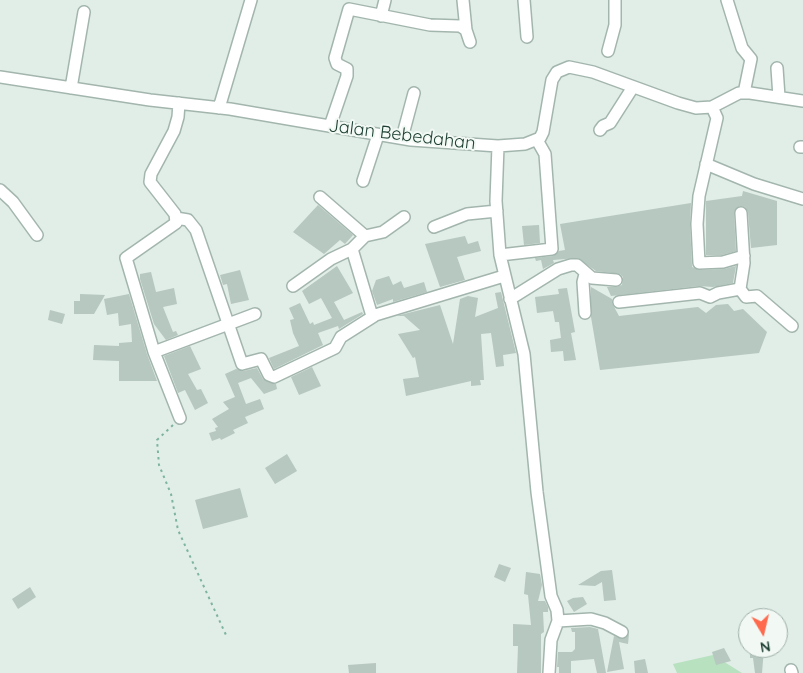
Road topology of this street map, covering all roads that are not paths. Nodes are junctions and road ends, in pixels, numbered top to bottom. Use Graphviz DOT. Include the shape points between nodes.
graph roads {
  1 [pos="251,0"];
  2 [pos="385,0"];
  3 [pos="463,0"];
  4 [pos="524,0"];
  5 [pos="615,0"];
  6 [pos="727,0"];
  7 [pos="84,12"];
  8 [pos="381,16"];
  9 [pos="466,30"];
  10 [pos="527,37"];
  11 [pos="470,42"];
  12 [pos="608,51"];
  13 [pos="777,68"];
  14 [pos="0,78"];
  15 [pos="633,87"];
  16 [pos="71,88"];
  17 [pos="414,93"];
  18 [pos="744,93"];
  19 [pos="779,97"];
  20 [pos="803,101"];
  21 [pos="179,103"];
  22 [pos="712,107"];
  23 [pos="219,108"];
  24 [pos="330,126"];
  25 [pos="600,130"];
  26 [pos="378,135"];
  27 [pos="402,138"];
  28 [pos="537,140"];
  29 [pos="498,146"];
  30 [pos="706,164"];
  31 [pos="363,181"];
  32 [pos="0,190"];
  33 [pos="320,197"];
  34 [pos="803,199"];
  35 [pos="497,211"];
  36 [pos="741,213"];
  37 [pos="404,217"];
  38 [pos="176,218"];
  39 [pos="434,227"];
  40 [pos="37,235"];
  41 [pos="365,236"];
  42 [pos="352,249"];
  43 [pos="500,255"];
  44 [pos="744,256"];
  45 [pos="585,274"];
  46 [pos="504,276"];
  47 [pos="616,280"];
  48 [pos="293,286"];
  49 [pos="740,289"];
  50 [pos="510,299"];
  51 [pos="619,302"];
  52 [pos="584,313"];
  53 [pos="255,314"];
  54 [pos="374,316"];
  55 [pos="227,324"];
  56 [pos="792,326"];
  57 [pos="154,352"];
  58 [pos="180,418"];
  59 [pos="558,622"];
  60 [pos="622,632"];
  61 [pos="550,673"];
  1 -- 23 [label="street"];
  2 -- 8 [label="street"];
  3 -- 9 [label="street"];
  4 -- 10 [label="street"];
  5 -- 12 [label="street" via="615,24"];
  6 -- 18 [label="street" via="742,48 751,59"];
  7 -- 16 [label="street"];
  8 -- 9 [label="street" via="430,25 460,26"];
  8 -- 24 [label="street" via="348,10 335,58 337,64 347,69 346,76"];
  9 -- 11 [label="street"];
  13 -- 19 [label="street"];
  14 -- 16 [label="street, Jalan Bebedahan"];
  15 -- 22 [label="street" via="678,104"];
  15 -- 25 [label="street" via="610,123"];
  15 -- 28 [label="street" via="574,67 560,70 552,80 543,132"];
  16 -- 21 [label="street, Jalan Bebedahan"];
  17 -- 27 [label="street"];
  18 -- 19 [label="street"];
  18 -- 22 [label="street"];
  19 -- 20 [label="street"];
  21 -- 23 [label="street, Jalan Bebedahan"];
  21 -- 38 [label="street" via="174,131 151,174 150,182"];
  22 -- 30 [label="street" via="717,118"];
  23 -- 24 [label="street, Jalan Bebedahan"];
  24 -- 26 [label="street, Jalan Bebedahan"];
  26 -- 27 [label="street, Jalan Bebedahan"];
  26 -- 31 [label="street"];
  27 -- 29 [label="street, Jalan Bebedahan"];
  28 -- 29 [label="street, Jalan Bebedahan"];
  28 -- 43 [label="street" via="545,154 552,249"];
  29 -- 35 [label="street"];
  30 -- 34 [label="street" via="754,184"];
  30 -- 44 [label="street" via="697,224 699,263 723,262"];
  32 -- 40 [label="street"];
  33 -- 41 [label="street"];
  35 -- 39 [label="street" via="467,214"];
  35 -- 43 [label="street"];
  36 -- 44 [label="street"];
  37 -- 41 [label="street" via="383,232"];
  38 -- 55 [label="street" via="188,220 196,230"];
  38 -- 57 [label="street" via="174,226 126,258"];
  41 -- 42 [label="street"];
  42 -- 48 [label="street" via="331,259"];
  42 -- 54 [label="street" via="367,306"];
  43 -- 46 [label="street"];
  44 -- 49 [label="street"];
  45 -- 47 [label="street" via="592,278"];
  45 -- 50 [label="street" via="577,265 558,269"];
  45 -- 52 [label="street"];
  46 -- 50 [label="street"];
  46 -- 54 [label="street"];
  49 -- 51 [label="street" via="710,297 700,293"];
  49 -- 56 [label="street" via="746,297 757,296"];
  50 -- 59 [label="street" via="524,354 537,492 551,596"];
  53 -- 55 [label="street"];
  54 -- 55 [label="street" via="341,337 335,348 271,377 261,359 241,363"];
  55 -- 57 [label="street"];
  57 -- 58 [label="street"];
  59 -- 60 [label="street" via="591,619"];
  59 -- 61 [label="street" via="550,640"];
}
